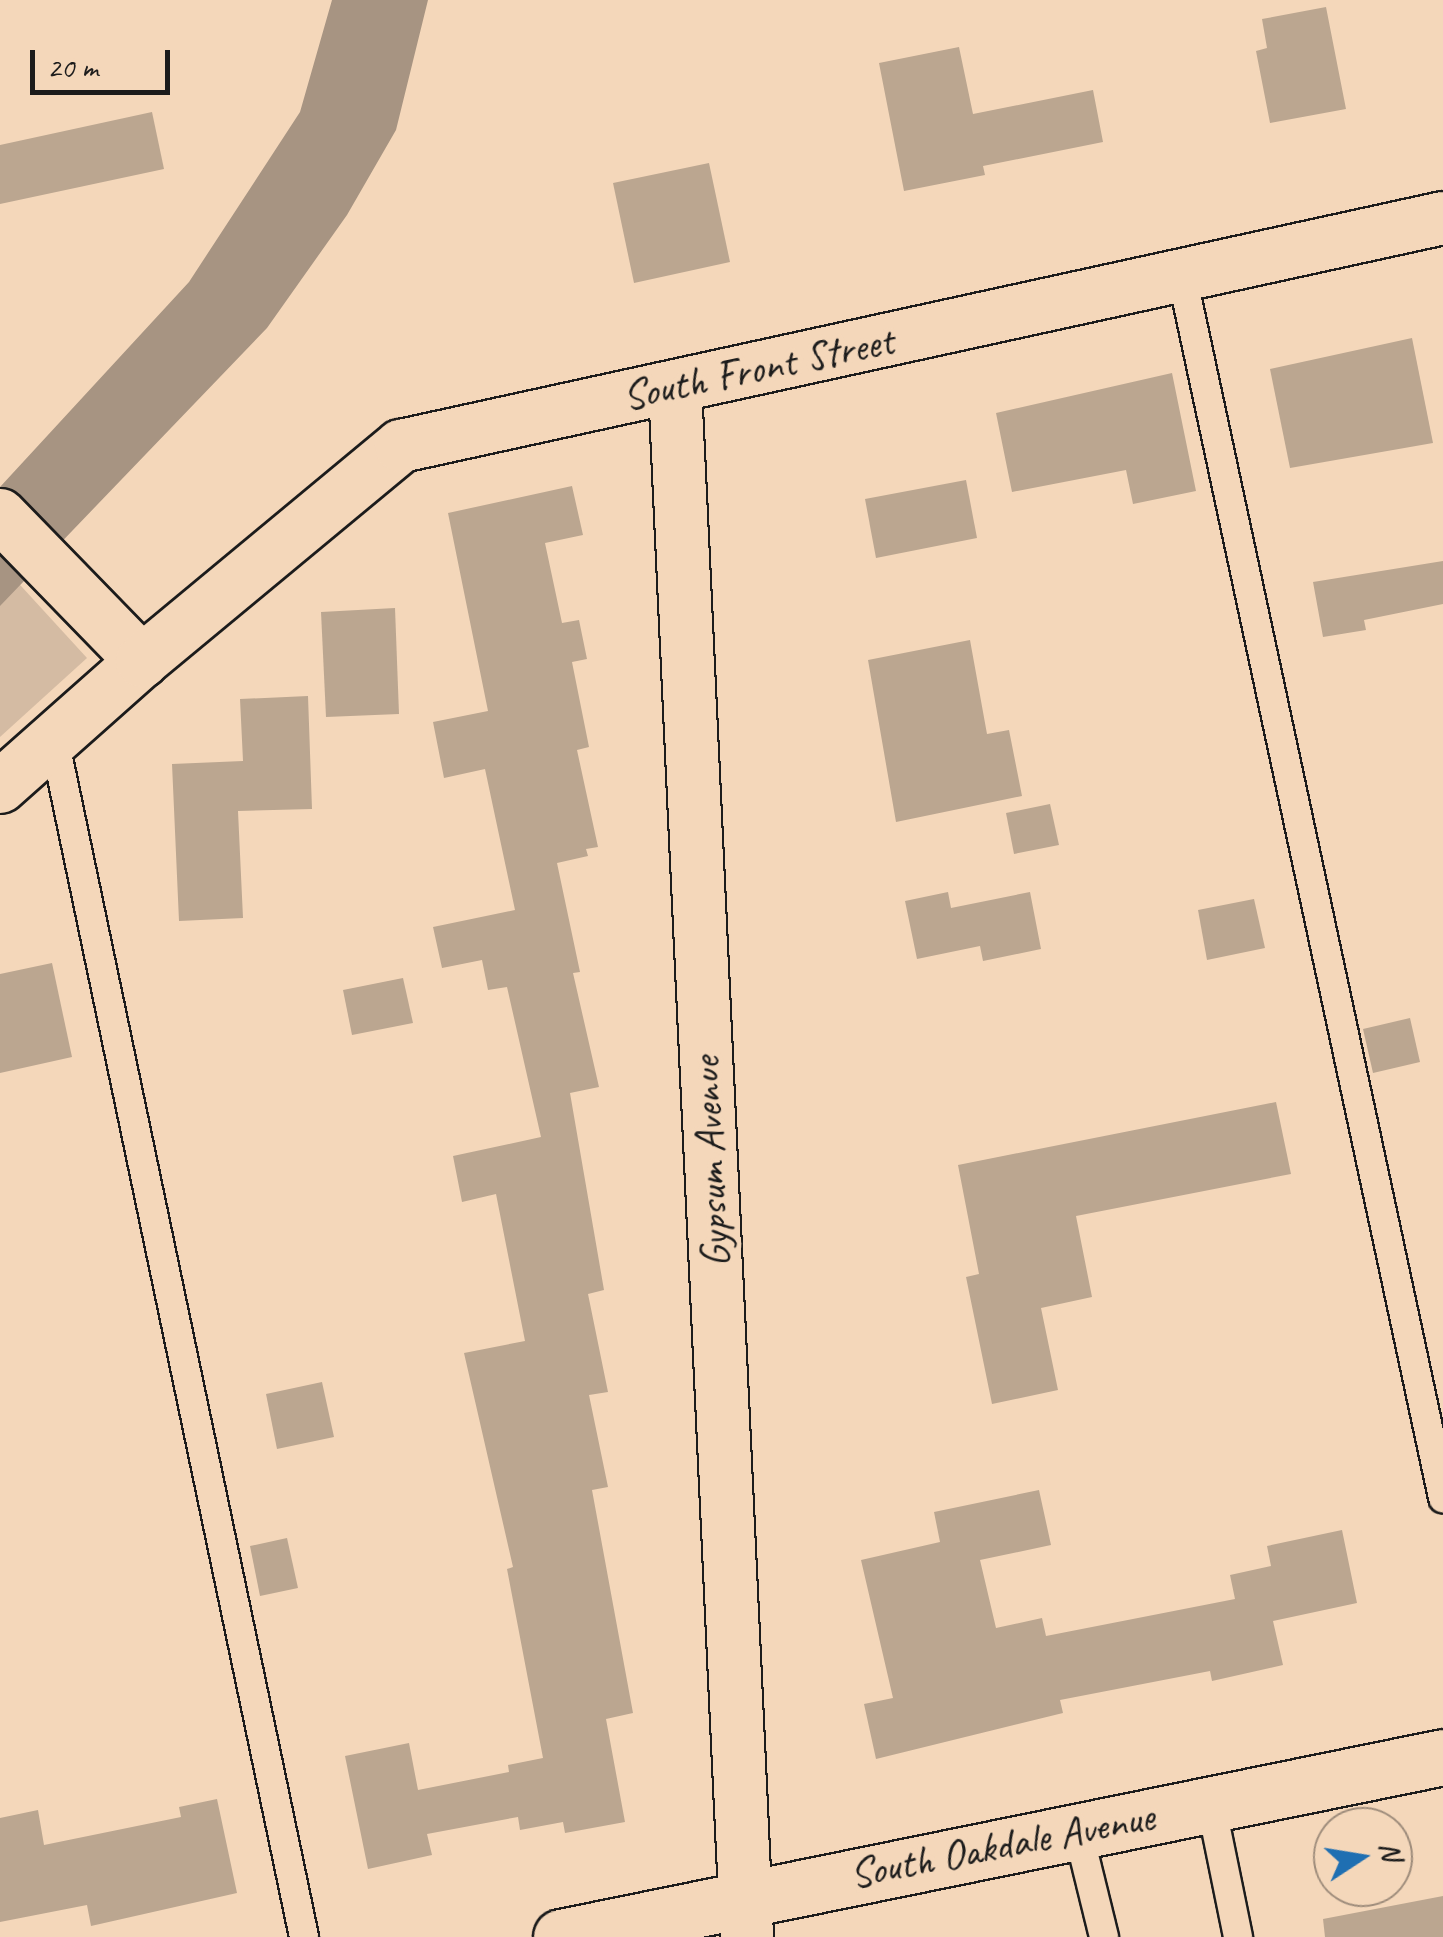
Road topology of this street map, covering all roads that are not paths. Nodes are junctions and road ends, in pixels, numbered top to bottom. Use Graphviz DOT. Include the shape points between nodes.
graph roads {
  1 [pos="1443,218"];
  2 [pos="1182,276"];
  3 [pos="675,387"];
  4 [pos="0,515"];
  5 [pos="142,662"];
  6 [pos="54,740"];
  7 [pos="0,787"];
  8 [pos="1443,1498"];
  9 [pos="1443,1758"];
  10 [pos="1211,1804"];
  11 [pos="1078,1831"];
  12 [pos="746,1917"];
  13 [pos="304,1937"];
  14 [pos="562,1937"];
  15 [pos="1104,1937"];
  16 [pos="1238,1937"];
  1 -- 2 [label="street, South Front Street"];
  2 -- 3 [label="street, South Front Street"];
  2 -- 8 [label="lane"];
  3 -- 5 [label="street, South Front Street" via="401,446"];
  3 -- 12 [label="street, Gypsum Avenue"];
  4 -- 5 [label="street"];
  5 -- 6 [label="street, South Front Street"];
  6 -- 7 [label="street, South Front Street"];
  6 -- 13 [label="lane"];
  9 -- 10 [label="street, South Oakdale Avenue"];
  10 -- 11 [label="street, South Oakdale Avenue"];
  10 -- 16 [label="lane"];
  11 -- 12 [label="street, South Oakdale Avenue"];
  11 -- 15 [label="lane"];
  12 -- 14 [label="street, South Oakdale Avenue"];
}
